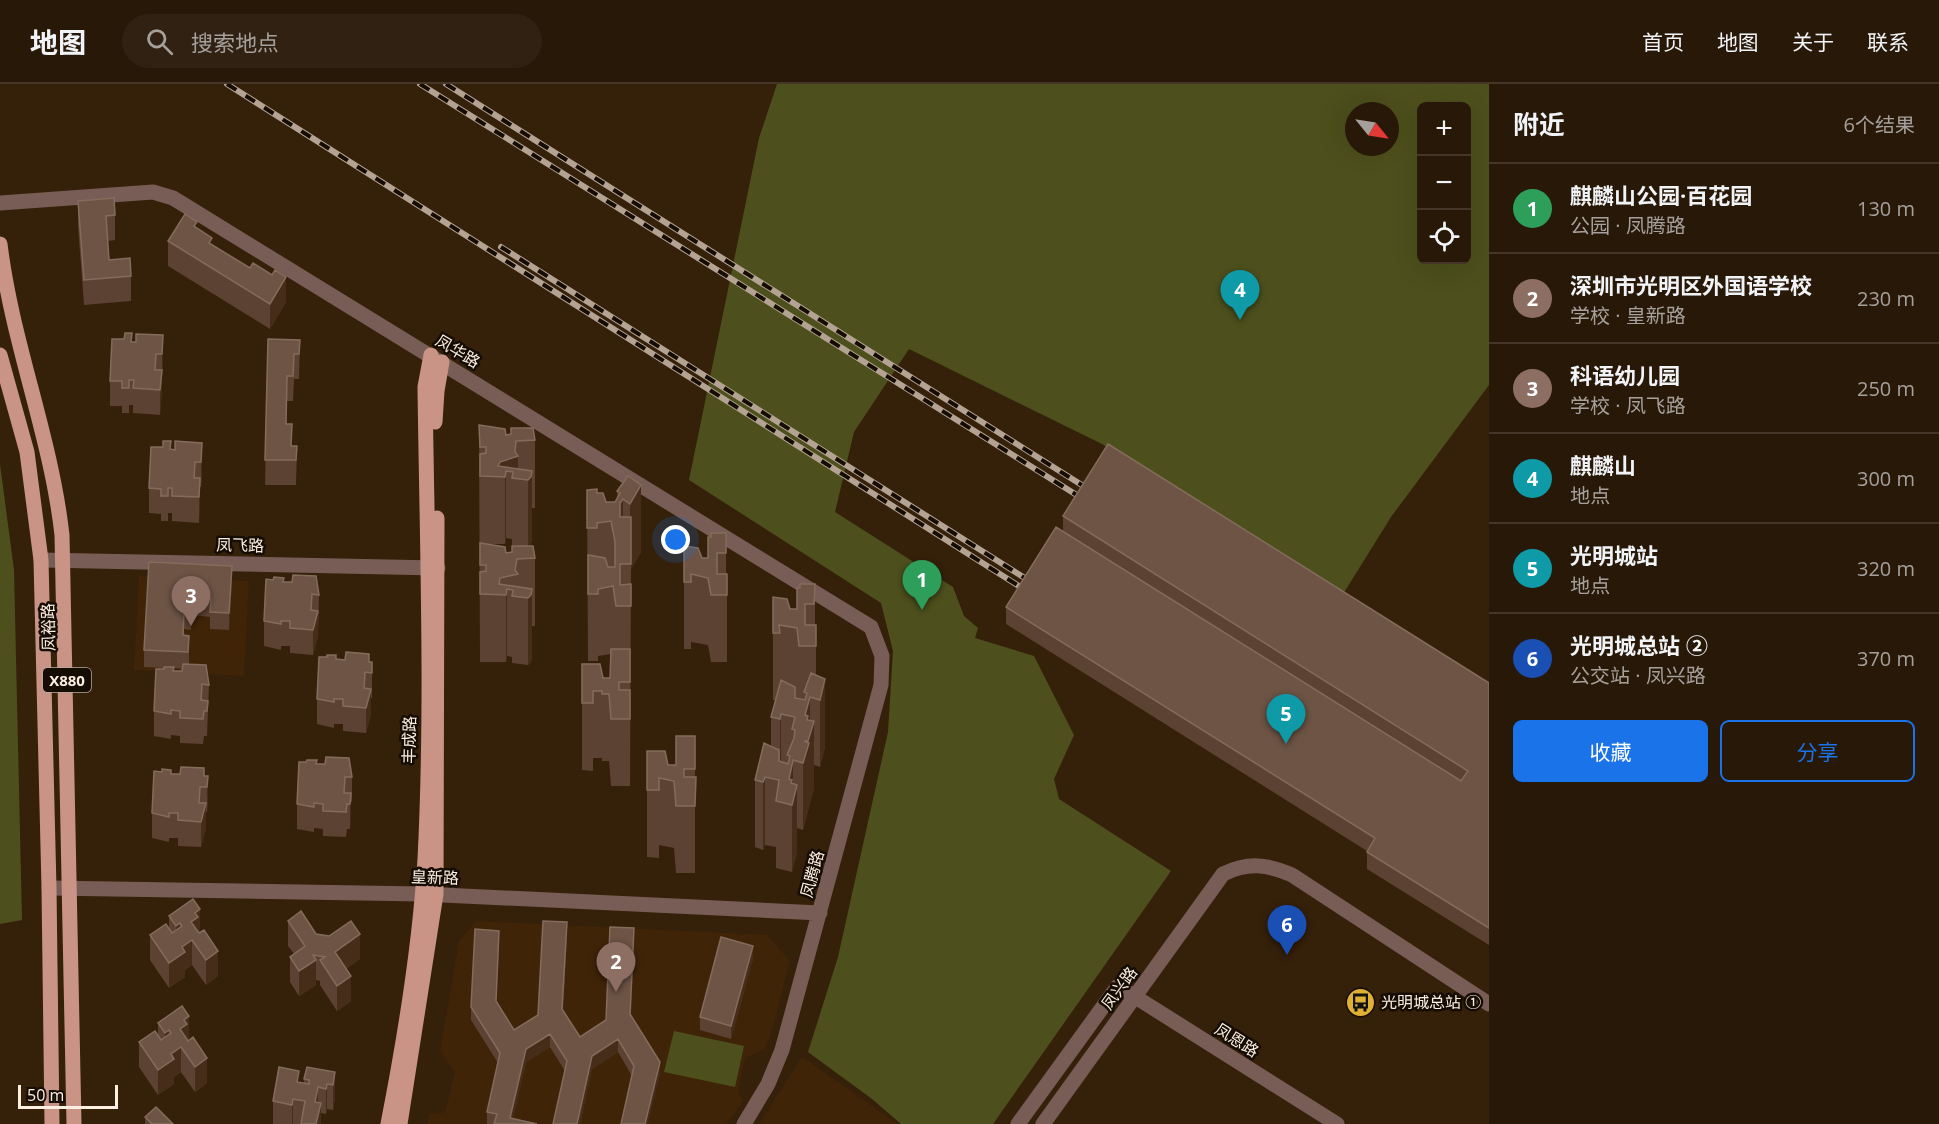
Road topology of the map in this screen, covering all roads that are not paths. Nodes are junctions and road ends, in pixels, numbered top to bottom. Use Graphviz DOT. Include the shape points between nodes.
graph roads {
  1 [pos="0,202"];
  2 [pos="0,244"];
  3 [pos="0,355"];
  4 [pos="437,359"];
  5 [pos="63,559"];
  6 [pos="41,560"];
  7 [pos="433,568"];
  8 [pos="871,627"];
  9 [pos="49,888"];
  10 [pos="72,888"];
  11 [pos="429,894"];
  12 [pos="820,913"];
  13 [pos="1118,986"];
  14 [pos="1135,997"];
  15 [pos="1489,1004"];
  16 [pos="52,1124"];
  17 [pos="74,1124"];
  18 [pos="388,1124"];
  19 [pos="400,1124"];
  20 [pos="744,1124"];
  21 [pos="1018,1124"];
  22 [pos="1043,1124"];
  23 [pos="1337,1124"];
  1 -- 4 [label="street, 凤华路" via="153,192 164,195"];
  2 -- 5 [label="main road, 凤裕路 / X880" via="8,295 57,493"];
  3 -- 6 [label="main road, 凤裕路 / X880" via="27,452"];
  4 -- 7 [label="main road, 丰成路" via="425,387"];
  4 -- 8 [label="street, 凤华路"];
  5 -- 6 [label="street, 凤飞路"];
  5 -- 7 [label="street, 凤飞路"];
  5 -- 10 [label="main road, 凤裕路 / X880"];
  6 -- 9 [label="main road, 凤裕路 / X880"];
  7 -- 11 [label="main road, 丰成路" via="427,706"];
  8 -- 12 [label="street, 凤腾路" via="882,656 881,685"];
  9 -- 10 [label="street, 皇新路"];
  9 -- 16 [label="main road, 凤裕路 / X880"];
  10 -- 11 [label="street, 皇新路"];
  10 -- 17 [label="main road, 凤裕路 / X880"];
  11 -- 12 [label="street, 皇新路"];
  11 -- 18 [label="main road, 丰成路"];
  11 -- 19 [label="main road, 丰成路"];
  12 -- 20 [label="street, 凤腾路" via="782,1050 768,1084"];
  13 -- 14 [label="street, 凤恩路"];
  13 -- 21 [label="street, 凤兴路"];
  14 -- 15 [label="street, 凤兴路" via="1223,874 1239,866 1256,864 1292,875"];
  14 -- 22 [label="street, 凤兴路"];
  14 -- 23 [label="street, 凤恩路"];
}
